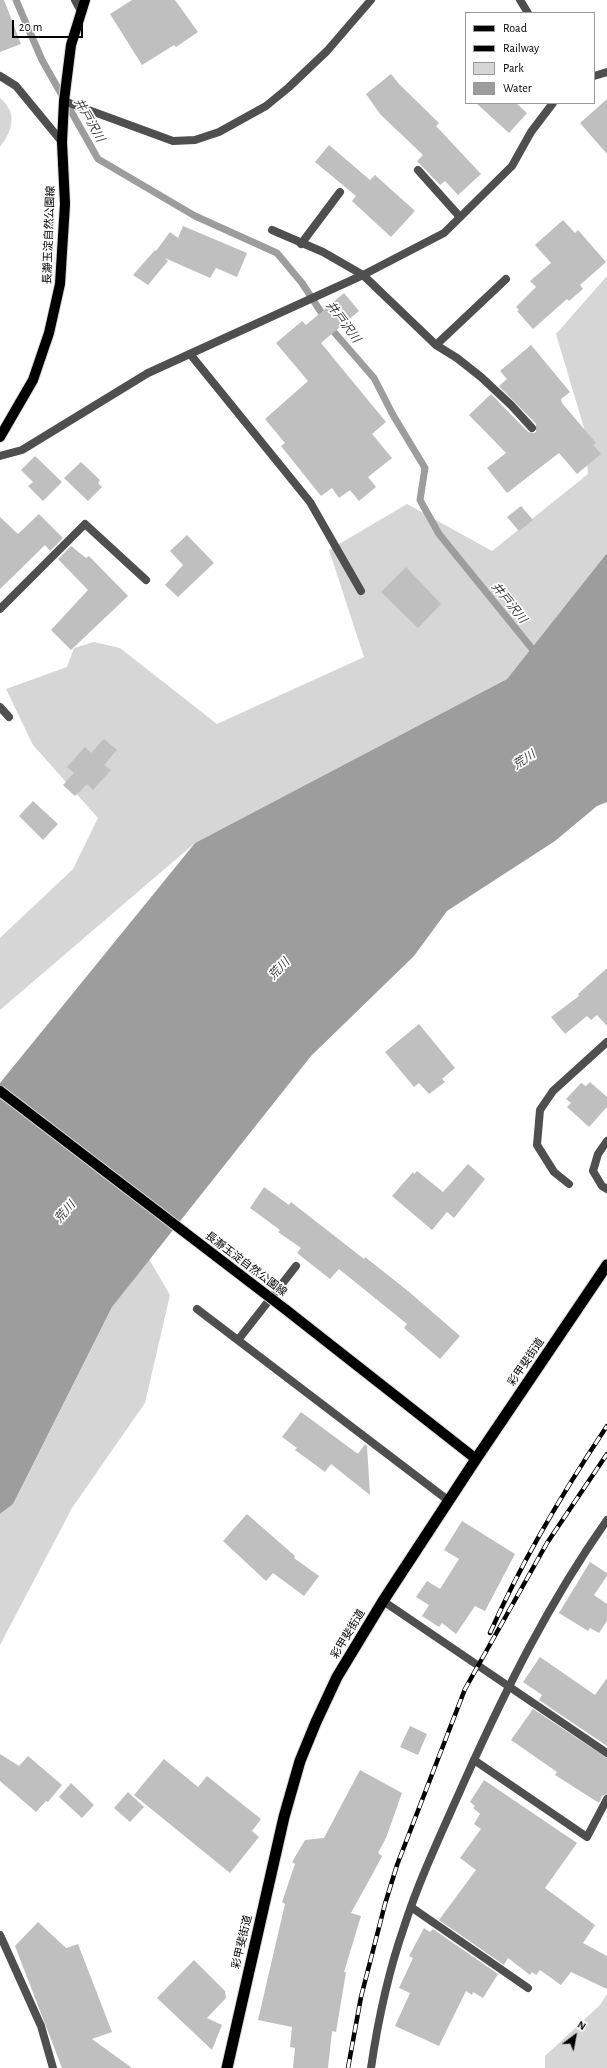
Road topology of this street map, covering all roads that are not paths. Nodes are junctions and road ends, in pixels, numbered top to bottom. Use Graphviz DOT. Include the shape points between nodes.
graph roads {
  1 [pos="76,0"];
  2 [pos="85,0"];
  3 [pos="371,0"];
  4 [pos="520,0"];
  5 [pos="81,11"];
  6 [pos="527,12"];
  7 [pos="607,72"];
  8 [pos="0,76"];
  9 [pos="595,76"];
  10 [pos="64,101"];
  11 [pos="552,104"];
  12 [pos="62,142"];
  13 [pos="418,170"];
  14 [pos="340,192"];
  15 [pos="460,217"];
  16 [pos="272,230"];
  17 [pos="301,244"];
  18 [pos="363,275"];
  19 [pos="506,278"];
  20 [pos="436,344"];
  21 [pos="190,354"];
  22 [pos="532,428"];
  23 [pos="0,437"];
  24 [pos="0,456"];
  25 [pos="146,580"];
  26 [pos="361,591"];
  27 [pos="0,609"];
  28 [pos="0,707"];
  29 [pos="9,717"];
  30 [pos="607,1042"];
  31 [pos="0,1091"];
  32 [pos="607,1141"];
  33 [pos="569,1184"];
  34 [pos="607,1189"];
  35 [pos="607,1265"];
  36 [pos="296,1266"];
  37 [pos="197,1309"];
  38 [pos="238,1340"];
  39 [pos="476,1460"];
  40 [pos="449,1501"];
  41 [pos="607,1520"];
  42 [pos="383,1601"];
  43 [pos="509,1685"];
  44 [pos="607,1753"];
  45 [pos="474,1760"];
  46 [pos="607,1798"];
  47 [pos="411,1907"];
  48 [pos="0,1935"];
  49 [pos="528,1988"];
  50 [pos="53,2068"];
  51 [pos="227,2068"];
  52 [pos="371,2068"];
  1 -- 5 [label="street"];
  2 -- 5 [label="main road, 長瀞玉淀自然公園線"];
  3 -- 10 [label="street" via="328,51 283,93 266,106 195,140 174,141"];
  4 -- 6 [label="street"];
  5 -- 10 [label="main road, 長瀞玉淀自然公園線" via="71,45"];
  7 -- 9 [label="street"];
  8 -- 12 [label="street" via="16,86"];
  10 -- 12 [label="main road, 長瀞玉淀自然公園線"];
  11 -- 15 [label="street" via="512,166"];
  12 -- 23 [label="main road, 長瀞玉淀自然公園線" via="65,204 60,284 33,380"];
  13 -- 15 [label="street"];
  14 -- 17 [label="street"];
  15 -- 18 [label="street" via="439,236"];
  16 -- 17 [label="street"];
  17 -- 18 [label="street" via="323,252"];
  18 -- 20 [label="street"];
  18 -- 21 [label="street"];
  19 -- 20 [label="street"];
  20 -- 22 [label="street" via="481,377"];
  21 -- 24 [label="street" via="148,374 22,450"];
  21 -- 26 [label="street" via="310,502"];
  25 -- 27 [label="street" via="85,524"];
  28 -- 29 [label="street"];
  30 -- 33 [label="street" via="553,1091 540,1110 538,1145 554,1172"];
  31 -- 39 [label="main road, 長瀞玉淀自然公園線, bridge" via="285,1309"];
  32 -- 34 [label="street" via="598,1154 593,1171 602,1186"];
  35 -- 39 [label="highway, 彩甲斐街道"];
  36 -- 38 [label="street"];
  37 -- 38 [label="street"];
  38 -- 40 [label="street"];
  39 -- 40 [label="highway, 彩甲斐街道"];
  40 -- 42 [label="highway, 彩甲斐街道"];
  41 -- 43 [label="street" via="572,1570"];
  42 -- 43 [label="street"];
  42 -- 51 [label="highway, 彩甲斐街道" via="337,1677 300,1761 284,1817"];
  43 -- 44 [label="street"];
  43 -- 45 [label="street"];
  45 -- 46 [label="street" via="586,1837"];
  45 -- 47 [label="street"];
  47 -- 49 [label="street"];
  47 -- 52 [label="street" via="387,1981"];
  48 -- 50 [label="street" via="41,2026"];
}
